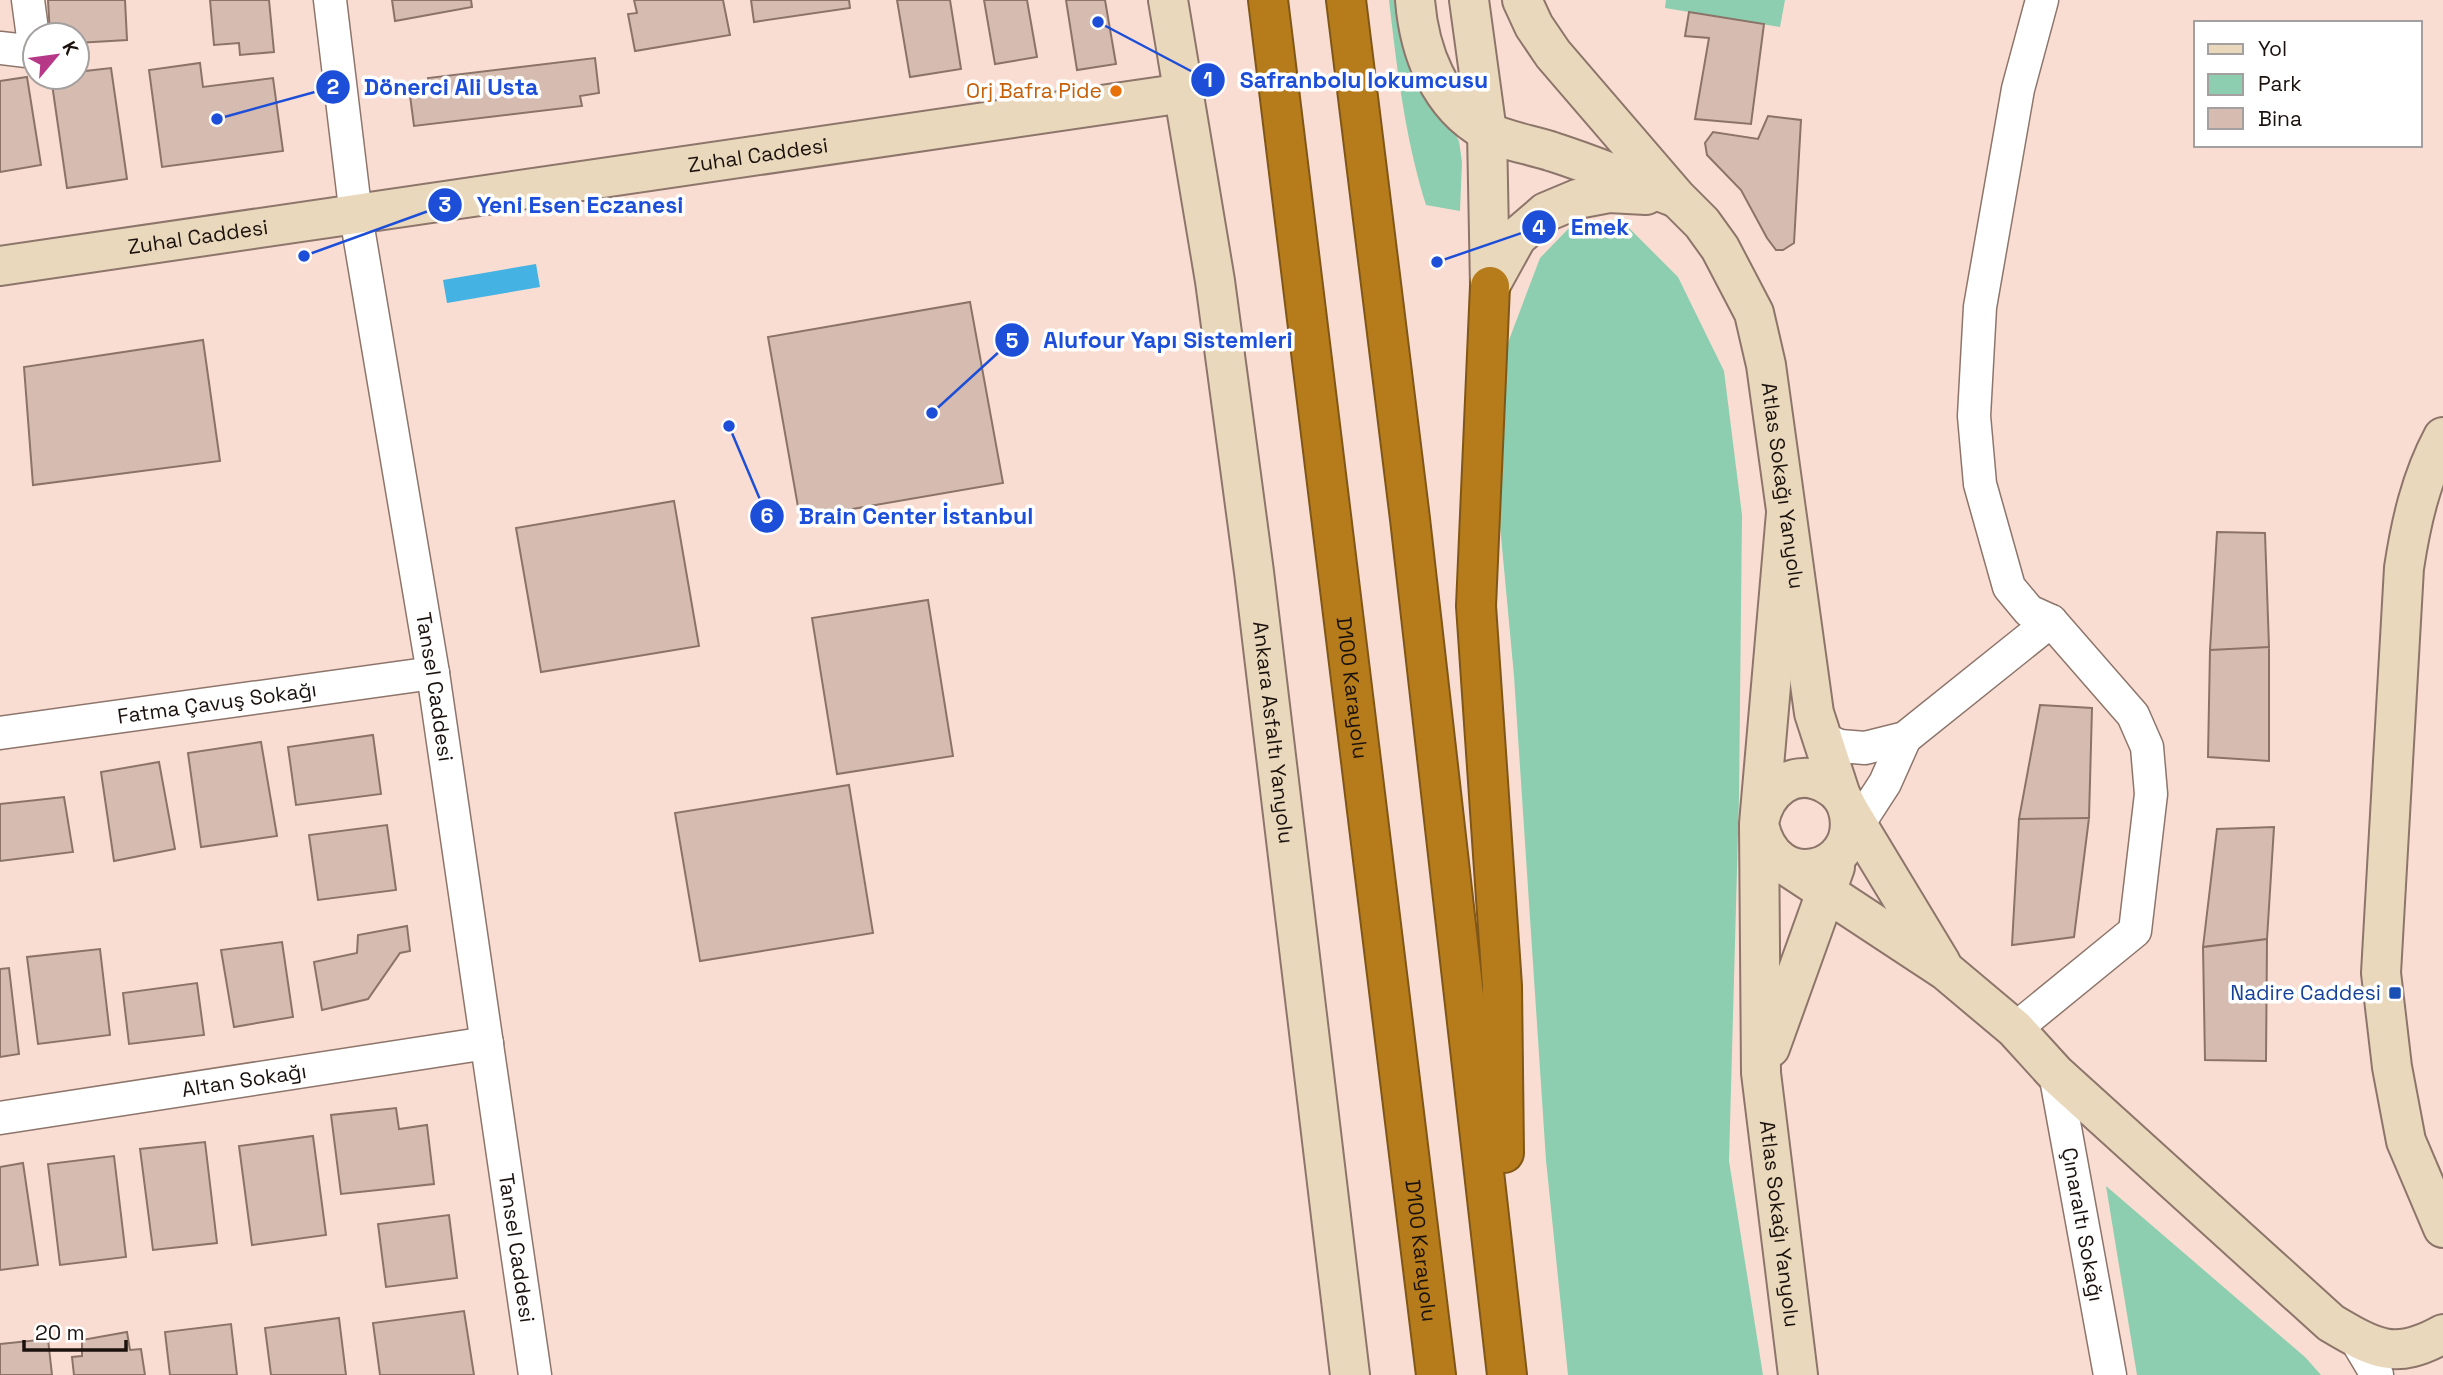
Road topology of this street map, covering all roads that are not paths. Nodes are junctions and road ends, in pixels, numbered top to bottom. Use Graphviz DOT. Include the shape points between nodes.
graph roads {
  1 [pos="28,0"];
  2 [pos="330,0"];
  3 [pos="1168,0"];
  4 [pos="1268,0"];
  5 [pos="1346,0"];
  6 [pos="1415,0"];
  7 [pos="1469,0"];
  8 [pos="1522,0"];
  9 [pos="2042,0"];
  10 [pos="0,48"];
  11 [pos="1184,93"];
  12 [pos="1487,132"];
  13 [pos="1676,197"];
  14 [pos="356,216"];
  15 [pos="0,266"];
  16 [pos="1490,286"];
  17 [pos="2443,437"];
  18 [pos="1786,513"];
  19 [pos="2051,621"];
  20 [pos="433,673"];
  21 [pos="0,733"];
  22 [pos="1821,738"];
  23 [pos="1905,738"];
  24 [pos="1847,821"];
  25 [pos="1759,824"];
  26 [pos="1782,863"];
  27 [pos="1826,892"];
  28 [pos="1946,971"];
  29 [pos="2015,1029"];
  30 [pos="487,1044"];
  31 [pos="1761,1073"];
  32 [pos="2055,1073"];
  33 [pos="0,1118"];
  34 [pos="2443,1228"];
  35 [pos="2443,1335"];
  36 [pos="2356,1338"];
  37 [pos="1507,1368"];
  38 [pos="535,1375"];
  39 [pos="1350,1375"];
  40 [pos="1436,1375"];
  41 [pos="1798,1375"];
  42 [pos="2110,1375"];
  43 [pos="2376,1375"];
  1 -- 10 [label="street" via="35,52"];
  2 -- 14 [label="street, Tansel Caddesi"];
  3 -- 11 [label="main road, Ankara Asfaltı Yanyolu"];
  4 -- 40 [label="highway, D100 Karayolu"];
  5 -- 37 [label="highway"];
  6 -- 12 [label="main road" via="1424,52 1440,87 1457,109"];
  7 -- 12 [label="main road"];
  8 -- 13 [label="main road, Atlas Sokağı Yanyolu" via="1553,54"];
  9 -- 19 [label="street" via="2018,89 1980,307 1974,416 1980,484 2009,587 2029,611"];
  11 -- 14 [label="main road, Zuhal Caddesi"];
  11 -- 39 [label="main road, Ankara Asfaltı Yanyolu" via="1254,572"];
  12 -- 13 [label="main road"];
  12 -- 16 [label="main road"];
  13 -- 16 [label="main road" via="1609,193 1546,212 1517,237"];
  13 -- 18 [label="main road, Atlas Sokağı Yanyolu" via="1720,248 1754,313 1766,365"];
  14 -- 15 [label="main road, Zuhal Caddesi"];
  14 -- 20 [label="street, Tansel Caddesi"];
  16 -- 37 [label="highway" via="1476,606 1502,986"];
  17 -- 34 [label="main road" via="2420,492 2404,568 2381,973 2406,1141"];
  18 -- 22 [label="main road, Atlas Sokağı Yanyolu"];
  18 -- 25 [label="main road, Atlas Sokağı Yanyolu"];
  19 -- 23 [label="street"];
  19 -- 29 [label="street" via="2133,715 2147,747 2151,794 2135,932"];
  20 -- 21 [label="street, Fatma Çavuş Sokağı"];
  20 -- 30 [label="street, Tansel Caddesi"];
  22 -- 23 [label="street" via="1840,746 1865,748"];
  22 -- 24 [label="main road, Atlas Sokağı Yanyolu"];
  23 -- 24 [label="street" via="1885,783"];
  24 -- 25 [label="main road" via="1831,786 1804,778 1777,787 1761,810"];
  24 -- 26 [label="main road" via="1828,863 1797,869"];
  24 -- 27 [label="main road, Atlas Sokağı Yanyolu"];
  24 -- 28 [label="main road"];
  25 -- 26 [label="main road" via="1762,840"];
  25 -- 31 [label="main road, Atlas Sokağı Yanyolu"];
  26 -- 27 [label="main road"];
  27 -- 28 [label="main road"];
  27 -- 31 [label="main road, Atlas Sokağı Yanyolu"];
  28 -- 29 [label="main road"];
  29 -- 32 [label="main road"];
  30 -- 33 [label="street, Altan Sokağı"];
  30 -- 38 [label="street, Tansel Caddesi"];
  31 -- 41 [label="main road, Atlas Sokağı Yanyolu"];
  32 -- 36 [label="main road" via="2331,1323"];
  32 -- 42 [label="street, Çınaraltı Sokağı"];
  35 -- 36 [label="main road" via="2423,1346 2398,1351"];
  36 -- 43 [label="street"];
}
